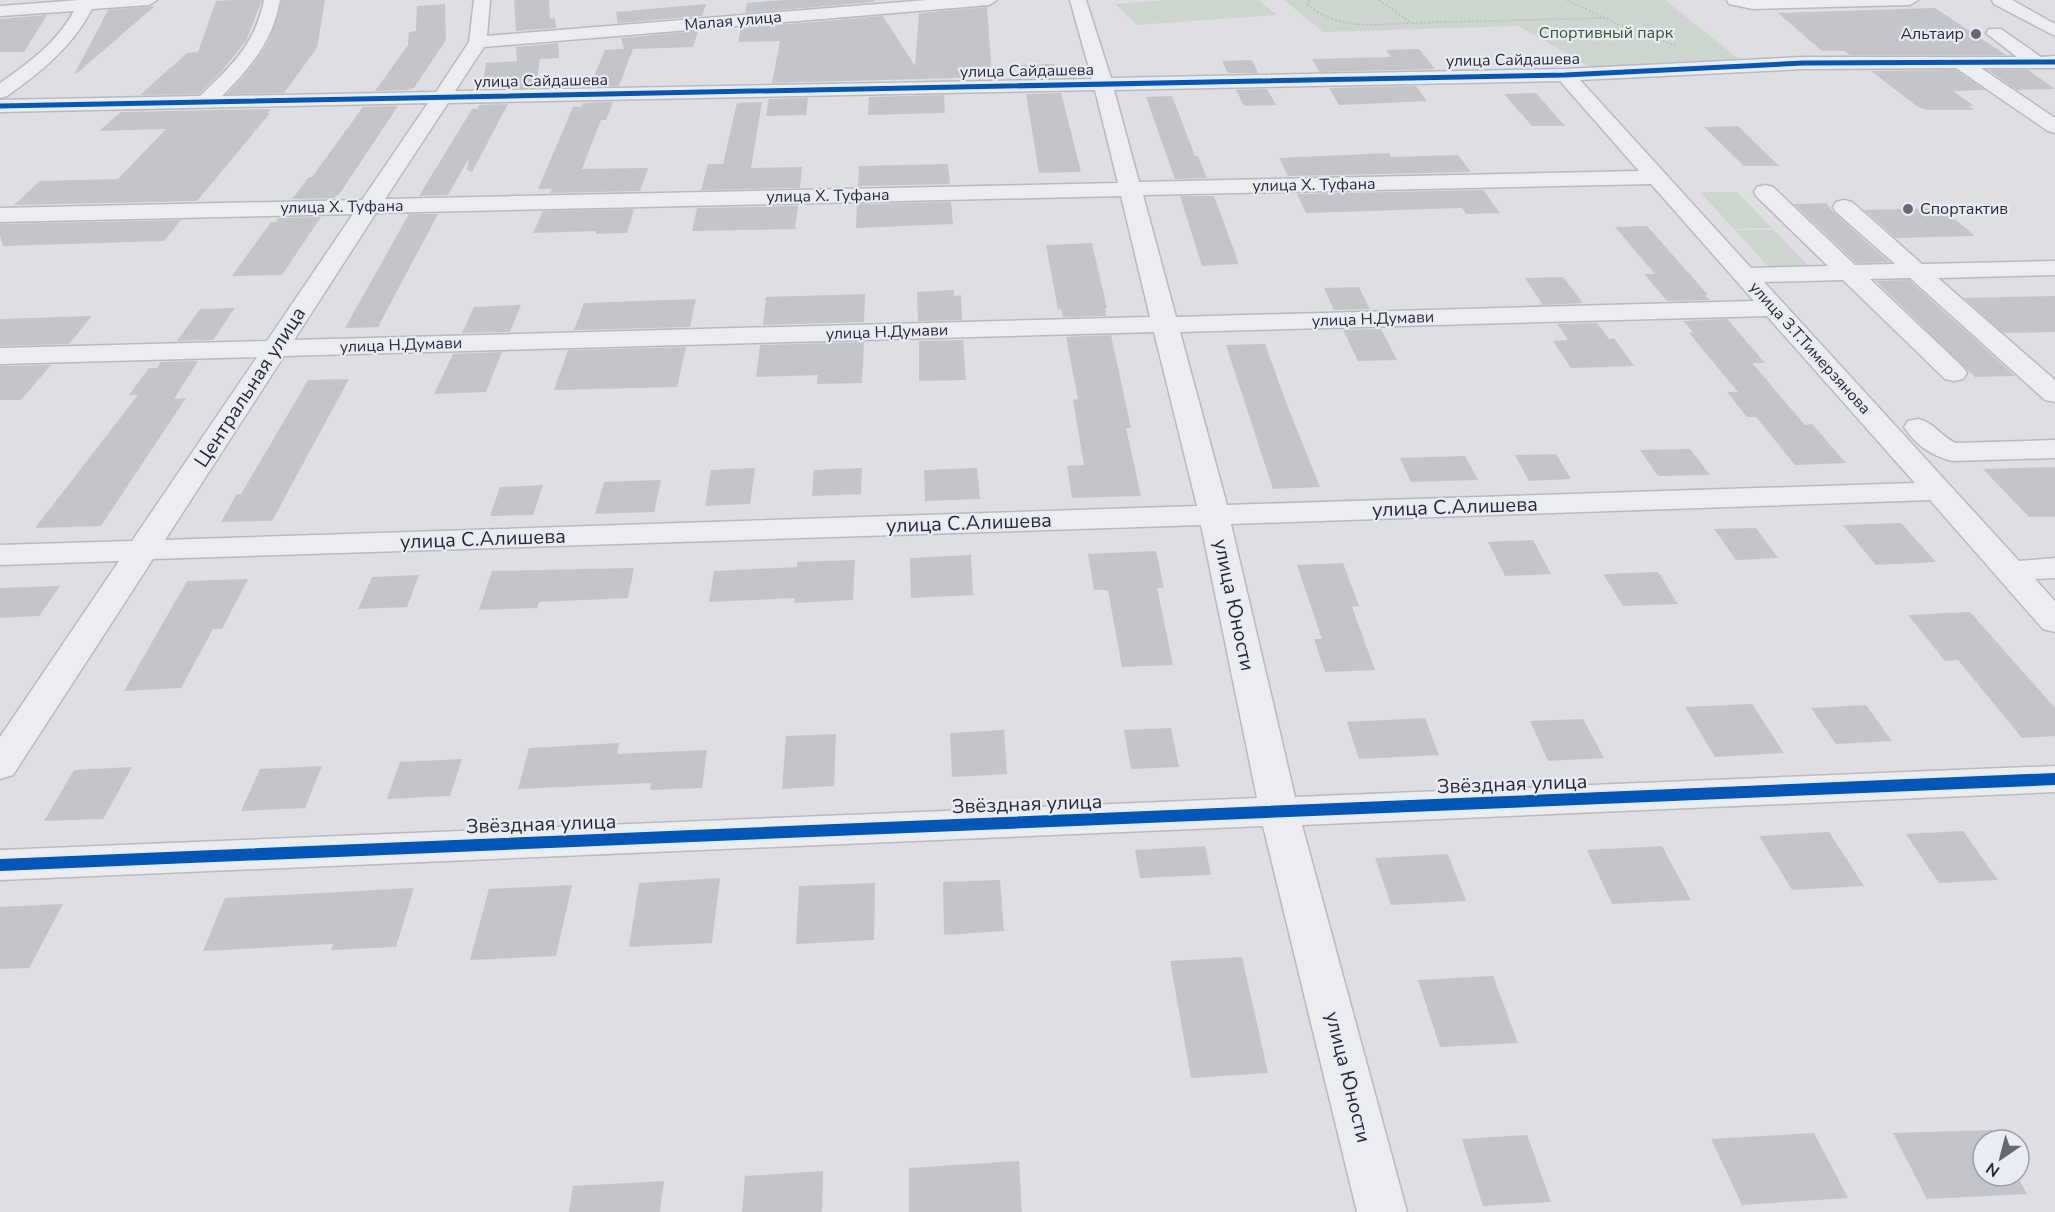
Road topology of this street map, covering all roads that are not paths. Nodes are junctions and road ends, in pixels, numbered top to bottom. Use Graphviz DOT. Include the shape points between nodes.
graph roads {
  1 [pos="149,0"];
  2 [pos="272,0"];
  3 [pos="482,0"];
  4 [pos="989,0"];
  5 [pos="1078,0"];
  6 [pos="1735,0"];
  7 [pos="1910,0"];
  8 [pos="2000,0"];
  9 [pos="86,5"];
  10 [pos="0,11"];
  11 [pos="2055,32"];
  12 [pos="1995,33"];
  13 [pos="478,42"];
  14 [pos="1946,46"];
  15 [pos="2039,59"];
  16 [pos="1960,62"];
  17 [pos="1865,63"];
  18 [pos="1901,63"];
  19 [pos="1564,75"];
  20 [pos="1894,81"];
  21 [pos="1922,81"];
  22 [pos="1103,84"];
  23 [pos="0,93"];
  24 [pos="441,98"];
  25 [pos="205,102"];
  26 [pos="2050,102"];
  27 [pos="2019,103"];
  28 [pos="0,106"];
  29 [pos="2055,127"];
  30 [pos="1656,177"];
  31 [pos="1130,189"];
  32 [pos="1765,192"];
  33 [pos="369,207"];
  34 [pos="1844,207"];
  35 [pos="0,215"];
  36 [pos="2055,268"];
  37 [pos="1916,271"];
  38 [pos="1849,273"];
  39 [pos="1745,275"];
  40 [pos="1774,308"];
  41 [pos="1165,324"];
  42 [pos="275,349"];
  43 [pos="0,356"];
  44 [pos="1954,373"];
  45 [pos="2055,394"];
  46 [pos="1918,427"];
  47 [pos="2055,449"];
  48 [pos="1938,491"];
  49 [pos="1214,515"];
  50 [pos="142,550"];
  51 [pos="0,555"];
  52 [pos="2055,568"];
  53 [pos="2009,571"];
  54 [pos="2055,621"];
  55 [pos="0,766"];
  56 [pos="2055,779"];
  57 [pos="1279,812"];
  58 [pos="0,865"];
  59 [pos="1382,1212"];
  1 -- 9 [label="street"];
  2 -- 25 [label="street" via="270,20 248,59"];
  3 -- 13 [label="street, Центральная улица"];
  4 -- 13 [label="street, Малая улица"];
  5 -- 22 [label="street, улица Юности"];
  6 -- 7 [label="street" via="1753,4"];
  8 -- 11 [label="street"];
  9 -- 10 [label="street"];
  9 -- 23 [label="street" via="59,46"];
  12 -- 15 [label="street"];
  13 -- 24 [label="street, Центральная улица"];
  14 -- 15 [label="street" via="1964,54"];
  15 -- 16 [label="street, улица Сайдашева"];
  16 -- 18 [label="street, улица Сайдашева"];
  16 -- 27 [label="street"];
  17 -- 18 [label="street, улица Сайдашева"];
  17 -- 19 [label="street, улица Сайдашева"];
  17 -- 20 [label="street"];
  18 -- 21 [label="street"];
  19 -- 22 [label="street, улица Сайдашева"];
  19 -- 30 [label="street, улица З.Т.Тимерзянова"];
  22 -- 24 [label="street, улица Сайдашева"];
  22 -- 31 [label="street, улица Юности"];
  24 -- 25 [label="street, улица Сайдашева"];
  24 -- 33 [label="street, Центральная улица"];
  25 -- 28 [label="street, улица Сайдашева"];
  26 -- 27 [label="street"];
  27 -- 29 [label="street"];
  30 -- 31 [label="street, улица Х. Туфана"];
  30 -- 39 [label="street, улица З.Т.Тимерзянова"];
  31 -- 33 [label="street, улица Х. Туфана"];
  31 -- 41 [label="street, улица Юности"];
  32 -- 38 [label="street"];
  33 -- 35 [label="street, улица Х. Туфана"];
  33 -- 42 [label="street, Центральная улица"];
  34 -- 37 [label="street"];
  36 -- 37 [label="street"];
  37 -- 38 [label="street"];
  37 -- 45 [label="street"];
  38 -- 39 [label="street"];
  38 -- 44 [label="street"];
  39 -- 40 [label="street, улица З.Т.Тимерзянова"];
  40 -- 41 [label="street, улица Н.Думави"];
  40 -- 48 [label="street, улица З.Т.Тимерзянова"];
  41 -- 42 [label="street, улица Н.Думави"];
  41 -- 49 [label="street, улица Юности"];
  42 -- 43 [label="street, улица Н.Думави"];
  42 -- 50 [label="street, Центральная улица"];
  46 -- 47 [label="street" via="1934,444 1952,452"];
  48 -- 49 [label="street, улица С.Алишева"];
  48 -- 53 [label="street, улица З.Т.Тимерзянова"];
  49 -- 50 [label="street, улица С.Алишева"];
  49 -- 57 [label="street, улица Юности"];
  50 -- 51 [label="street, улица С.Алишева"];
  50 -- 55 [label="street, Центральная улица"];
  52 -- 53 [label="street"];
  53 -- 54 [label="street, улица З.Т.Тимерзянова"];
  56 -- 57 [label="street, Звёздная улица"];
  57 -- 58 [label="street, Звёздная улица"];
  57 -- 59 [label="street, улица Юности"];
}
